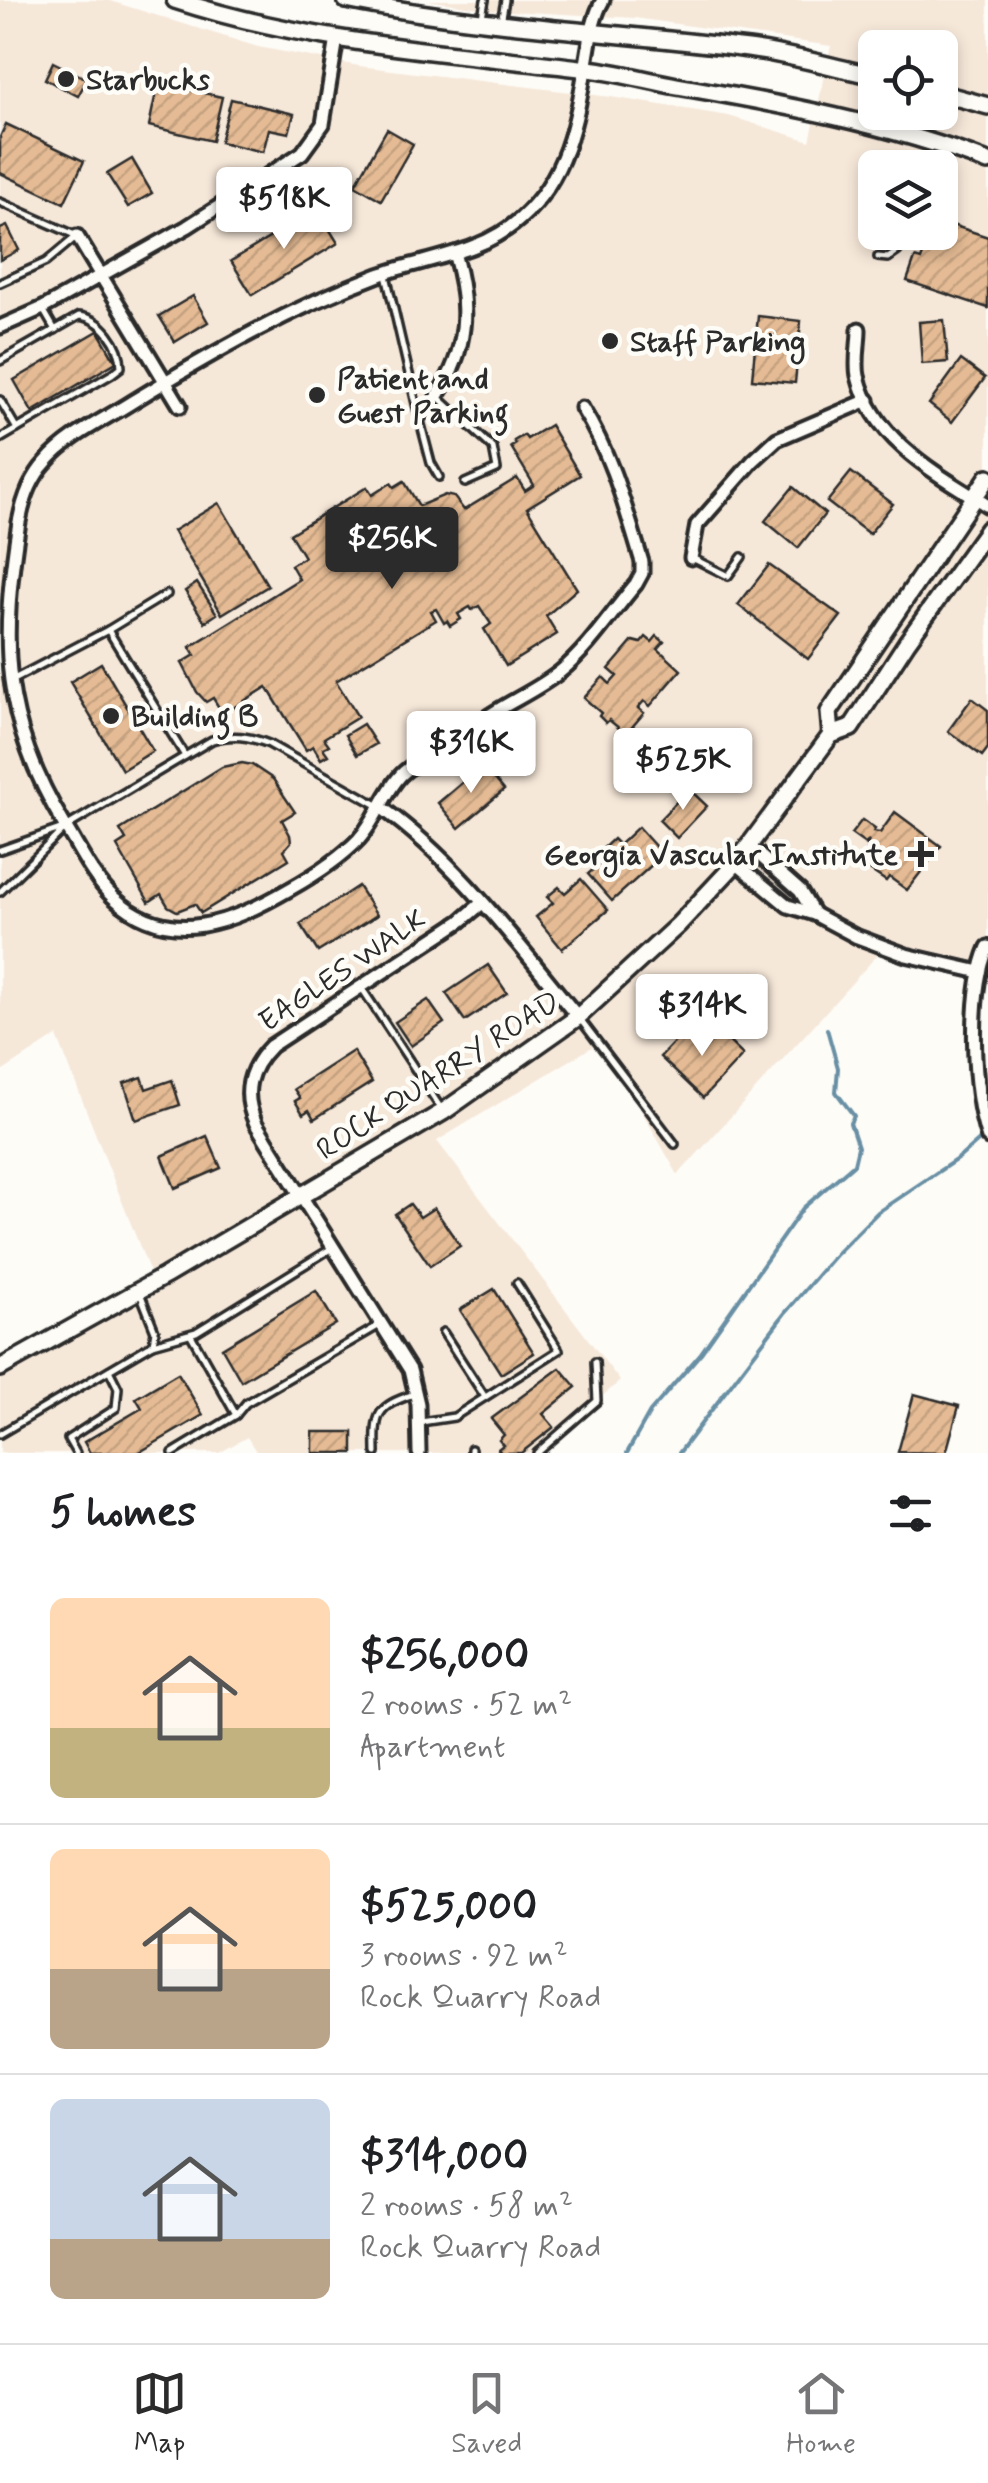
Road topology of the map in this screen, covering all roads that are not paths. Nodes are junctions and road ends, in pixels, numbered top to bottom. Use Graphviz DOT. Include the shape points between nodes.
graph roads {
  1 [pos="174,0"];
  2 [pos="346,0"];
  3 [pos="485,0"];
  4 [pos="504,0"];
  5 [pos="604,0"];
  6 [pos="481,20"];
  7 [pos="501,22"];
  8 [pos="591,32"];
  9 [pos="337,38"];
  10 [pos="585,68"];
  11 [pos="858,71"];
  12 [pos="958,97"];
  13 [pos="988,106"];
  14 [pos="988,162"];
  15 [pos="0,202"];
  16 [pos="77,236"];
  17 [pos="898,251"];
  18 [pos="454,254"];
  19 [pos="878,257"];
  20 [pos="386,272"];
  21 [pos="102,276"];
  22 [pos="0,283"];
  23 [pos="43,308"];
  24 [pos="0,327"];
  25 [pos="859,329"];
  26 [pos="55,330"];
  27 [pos="0,361"];
  28 [pos="166,381"];
  29 [pos="436,396"];
  30 [pos="0,400"];
  31 [pos="868,400"];
  32 [pos="180,406"];
  33 [pos="582,408"];
  34 [pos="420,421"];
  35 [pos="17,429"];
  36 [pos="0,439"];
  37 [pos="988,476"];
  38 [pos="439,477"];
  39 [pos="465,483"];
  40 [pos="981,502"];
  41 [pos="988,529"];
  42 [pos="742,557"];
  43 [pos="691,558"];
  44 [pos="168,594"];
  45 [pos="108,630"];
  46 [pos="10,680"];
  47 [pos="830,735"];
  48 [pos="185,756"];
  49 [pos="382,808"];
  50 [pos="66,828"];
  51 [pos="749,846"];
  52 [pos="0,850"];
  53 [pos="736,863"];
  54 [pos="0,892"];
  55 [pos="482,903"];
  56 [pos="814,914"];
  57 [pos="988,948"];
  58 [pos="984,973"];
  59 [pos="361,987"];
  60 [pos="578,1017"];
  61 [pos="443,1112"];
  62 [pos="988,1138"];
  63 [pos="675,1144"];
  64 [pos="302,1196"];
  65 [pos="332,1248"];
  66 [pos="517,1283"];
  67 [pos="139,1290"];
  68 [pos="380,1324"];
  69 [pos="444,1332"];
  70 [pos="190,1334"];
  71 [pos="153,1344"];
  72 [pos="595,1362"];
  73 [pos="0,1368"];
  74 [pos="109,1370"];
  75 [pos="415,1394"];
  76 [pos="485,1397"];
  77 [pos="236,1415"];
  78 [pos="418,1422"];
  79 [pos="0,1434"];
  80 [pos="76,1453"];
  81 [pos="173,1453"];
  82 [pos="376,1453"];
  83 [pos="419,1453"];
  84 [pos="537,1453"];
  1 -- 9 [label="street"];
  2 -- 6 [label="street"];
  3 -- 6 [label="lane"];
  4 -- 7 [label="lane"];
  5 -- 8 [label="street"];
  6 -- 7 [label="street"];
  7 -- 8 [label="street"];
  8 -- 10 [label="street"];
  8 -- 11 [label="street" via="810,58"];
  9 -- 10 [label="street"];
  9 -- 21 [label="street" via="324,124 302,153"];
  10 -- 14 [label="street" via="836,116"];
  10 -- 18 [label="street" via="558,174 509,228"];
  12 -- 13 [label="street"];
  15 -- 16 [label="lane"];
  16 -- 21 [label="street"];
  16 -- 22 [label="lane" via="46,262"];
  17 -- 19 [label="lane"];
  18 -- 20 [label="street"];
  18 -- 29 [label="street" via="465,322 455,364"];
  20 -- 28 [label="street" via="259,326"];
  20 -- 34 [label="lane"];
  21 -- 23 [label="street"];
  21 -- 28 [label="street"];
  23 -- 24 [label="street"];
  23 -- 26 [label="lane"];
  25 -- 31 [label="street" via="858,374"];
  26 -- 27 [label="lane"];
  26 -- 35 [label="lane" via="79,316 92,317 121,358 120,367"];
  28 -- 32 [label="street"];
  28 -- 46 [label="street" via="62,446 36,475 20,520 8,620"];
  29 -- 34 [label="lane"];
  29 -- 39 [label="lane" via="493,448 497,468"];
  30 -- 35 [label="lane"];
  31 -- 40 [label="street" via="911,454"];
  31 -- 43 [label="street" via="777,439 753,460 697,525"];
  33 -- 49 [label="street" via="616,473 642,573 562,670 406,771"];
  34 -- 38 [label="lane"];
  35 -- 36 [label="lane"];
  37 -- 40 [label="street, ROCK QUARRY ROAD"];
  40 -- 47 [label="street, ROCK QUARRY ROAD" via="829,712"];
  41 -- 47 [label="street, ROCK QUARRY ROAD" via="850,728"];
  42 -- 43 [label="lane" via="728,576"];
  44 -- 45 [label="lane"];
  45 -- 46 [label="lane"];
  45 -- 48 [label="lane"];
  46 -- 50 [label="street" via="26,750"];
  47 -- 51 [label="street, ROCK QUARRY ROAD"];
  48 -- 49 [label="lane" via="212,740 253,738"];
  48 -- 50 [label="lane"];
  49 -- 50 [label="street" via="329,865 252,911 206,926 164,923 115,899"];
  49 -- 55 [label="street" via="431,846"];
  50 -- 52 [label="lane"];
  50 -- 54 [label="lane"];
  51 -- 53 [label="street, ROCK QUARRY ROAD"];
  51 -- 56 [label="street" via="800,891"];
  53 -- 56 [label="street" via="788,906"];
  53 -- 60 [label="street, ROCK QUARRY ROAD"];
  55 -- 59 [label="street, EAGLES WALK"];
  55 -- 60 [label="street"];
  56 -- 58 [label="street" via="887,949"];
  57 -- 58 [label="street"];
  58 -- 62 [label="street" via="974,1014"];
  59 -- 61 [label="lane"];
  59 -- 64 [label="street, EAGLES WALK" via="284,1036 252,1070 253,1118"];
  60 -- 61 [label="street, ROCK QUARRY ROAD"];
  60 -- 63 [label="lane"];
  61 -- 64 [label="street, ROCK QUARRY ROAD"];
  64 -- 65 [label="street, EAGLES WALK"];
  64 -- 67 [label="street, ROCK QUARRY ROAD"];
  65 -- 68 [label="street, EAGLES WALK"];
  65 -- 70 [label="lane"];
  66 -- 76 [label="lane" via="559,1350"];
  67 -- 71 [label="lane" via="155,1331"];
  67 -- 73 [label="street, ROCK QUARRY ROAD"];
  68 -- 75 [label="street, EAGLES WALK" via="410,1370"];
  68 -- 77 [label="lane"];
  69 -- 76 [label="lane"];
  70 -- 71 [label="lane"];
  70 -- 77 [label="lane"];
  71 -- 74 [label="lane"];
  72 -- 84 [label="lane" via="597,1401"];
  74 -- 79 [label="lane"];
  74 -- 80 [label="lane" via="118,1388 116,1408 68,1439"];
  75 -- 78 [label="street, EAGLES WALK"];
  75 -- 82 [label="lane" via="380,1411"];
  76 -- 78 [label="lane" via="454,1416"];
  77 -- 81 [label="lane"];
  78 -- 83 [label="street, EAGLES WALK"];
}
